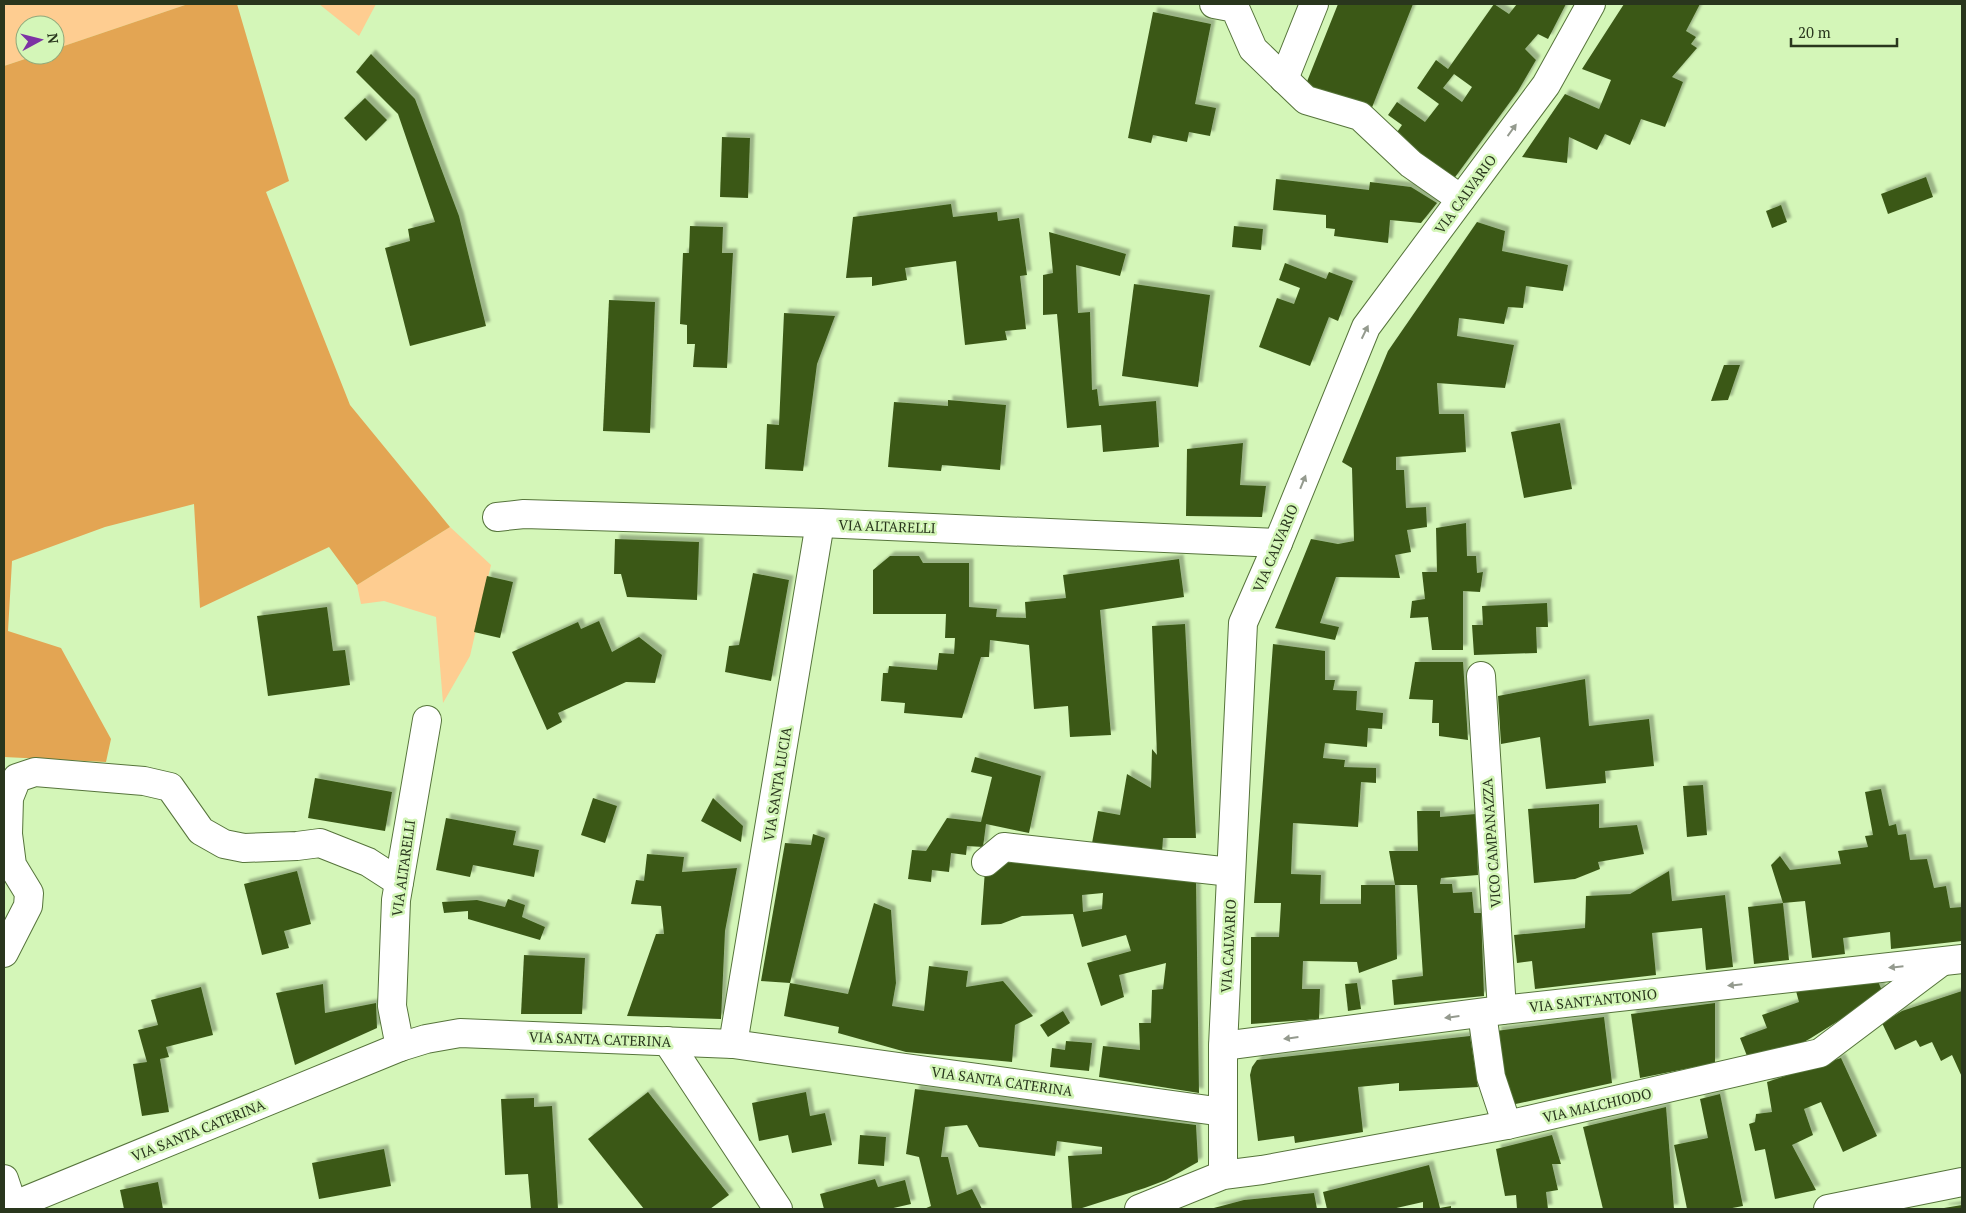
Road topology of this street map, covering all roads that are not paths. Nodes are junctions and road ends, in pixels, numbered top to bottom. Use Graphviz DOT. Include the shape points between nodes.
graph roads {
  1 [pos="1214,4"];
  2 [pos="1314,4"];
  3 [pos="1591,4"];
  4 [pos="1284,79"];
  5 [pos="1461,199"];
  6 [pos="497,518"];
  7 [pos="820,523"];
  8 [pos="1278,543"];
  9 [pos="1481,676"];
  10 [pos="427,720"];
  11 [pos="986,862"];
  12 [pos="1231,872"];
  13 [pos="399,882"];
  14 [pos="4,953"];
  15 [pos="1951,961"];
  16 [pos="1492,1012"];
  17 [pos="667,1042"];
  18 [pos="733,1044"];
  19 [pos="1224,1046"];
  20 [pos="400,1047"];
  21 [pos="1223,1112"];
  22 [pos="1507,1125"];
  23 [pos="1223,1175"];
  24 [pos="4,1179"];
  25 [pos="1962,1182"];
  26 [pos="9,1208"];
  27 [pos="778,1209"];
  28 [pos="1139,1209"];
  29 [pos="1828,1209"];
  1 -- 4 [label="street" via="1235,8 1253,49"];
  2 -- 4 [label="street"];
  5 -- 3 [label="street, VIA CALVARIO, one-way" via="1546,85"];
  4 -- 5 [label="street" via="1306,100 1360,116 1411,164"];
  8 -- 5 [label="street, VIA CALVARIO, one-way" via="1366,328"];
  6 -- 7 [label="street, VIA ALTARELLI" via="524,514"];
  7 -- 8 [label="street, VIA ALTARELLI"];
  7 -- 18 [label="street, VIA SANTA LUCIA"];
  8 -- 12 [label="street, VIA CALVARIO" via="1243,623"];
  9 -- 16 [label="street, VICO CAMPANAZZA"];
  10 -- 13 [label="street, VIA ALTARELLI"];
  11 -- 12 [label="street" via="1004,847"];
  12 -- 19 [label="street, VIA CALVARIO"];
  13 -- 14 [label="street" via="368,862 320,843 253,847 224,844 201,831 170,787 144,781 35,772 17,778 9,798 8,834 12,865 29,894 29,900"];
  13 -- 20 [label="street, VIA ALTARELLI" via="392,1006"];
  15 -- 16 [label="street, VIA SANT'ANTONIO, one-way"];
  15 -- 22 [label="street, VIA MALCHIODO" via="1820,1053"];
  16 -- 19 [label="street, VIA SANT'ANTONIO, one-way"];
  16 -- 22 [label="street, VICO CAMPANAZZA" via="1491,1077"];
  17 -- 18 [label="street, VIA SANTA CATERINA"];
  17 -- 20 [label="street, VIA SANTA CATERINA" via="460,1033"];
  17 -- 27 [label="street"];
  18 -- 21 [label="street, VIA SANTA CATERINA"];
  19 -- 21 [label="street, VIA CALVARIO"];
  20 -- 26 [label="street, VIA SANTA CATERINA"];
  21 -- 23 [label="street, VIA CALVARIO"];
  22 -- 23 [label="street, VIA MALCHIODO"];
  23 -- 28 [label="street, VIA MALCHIODO"];
  24 -- 26 [label="street"];
  25 -- 29 [label="street"];
}
